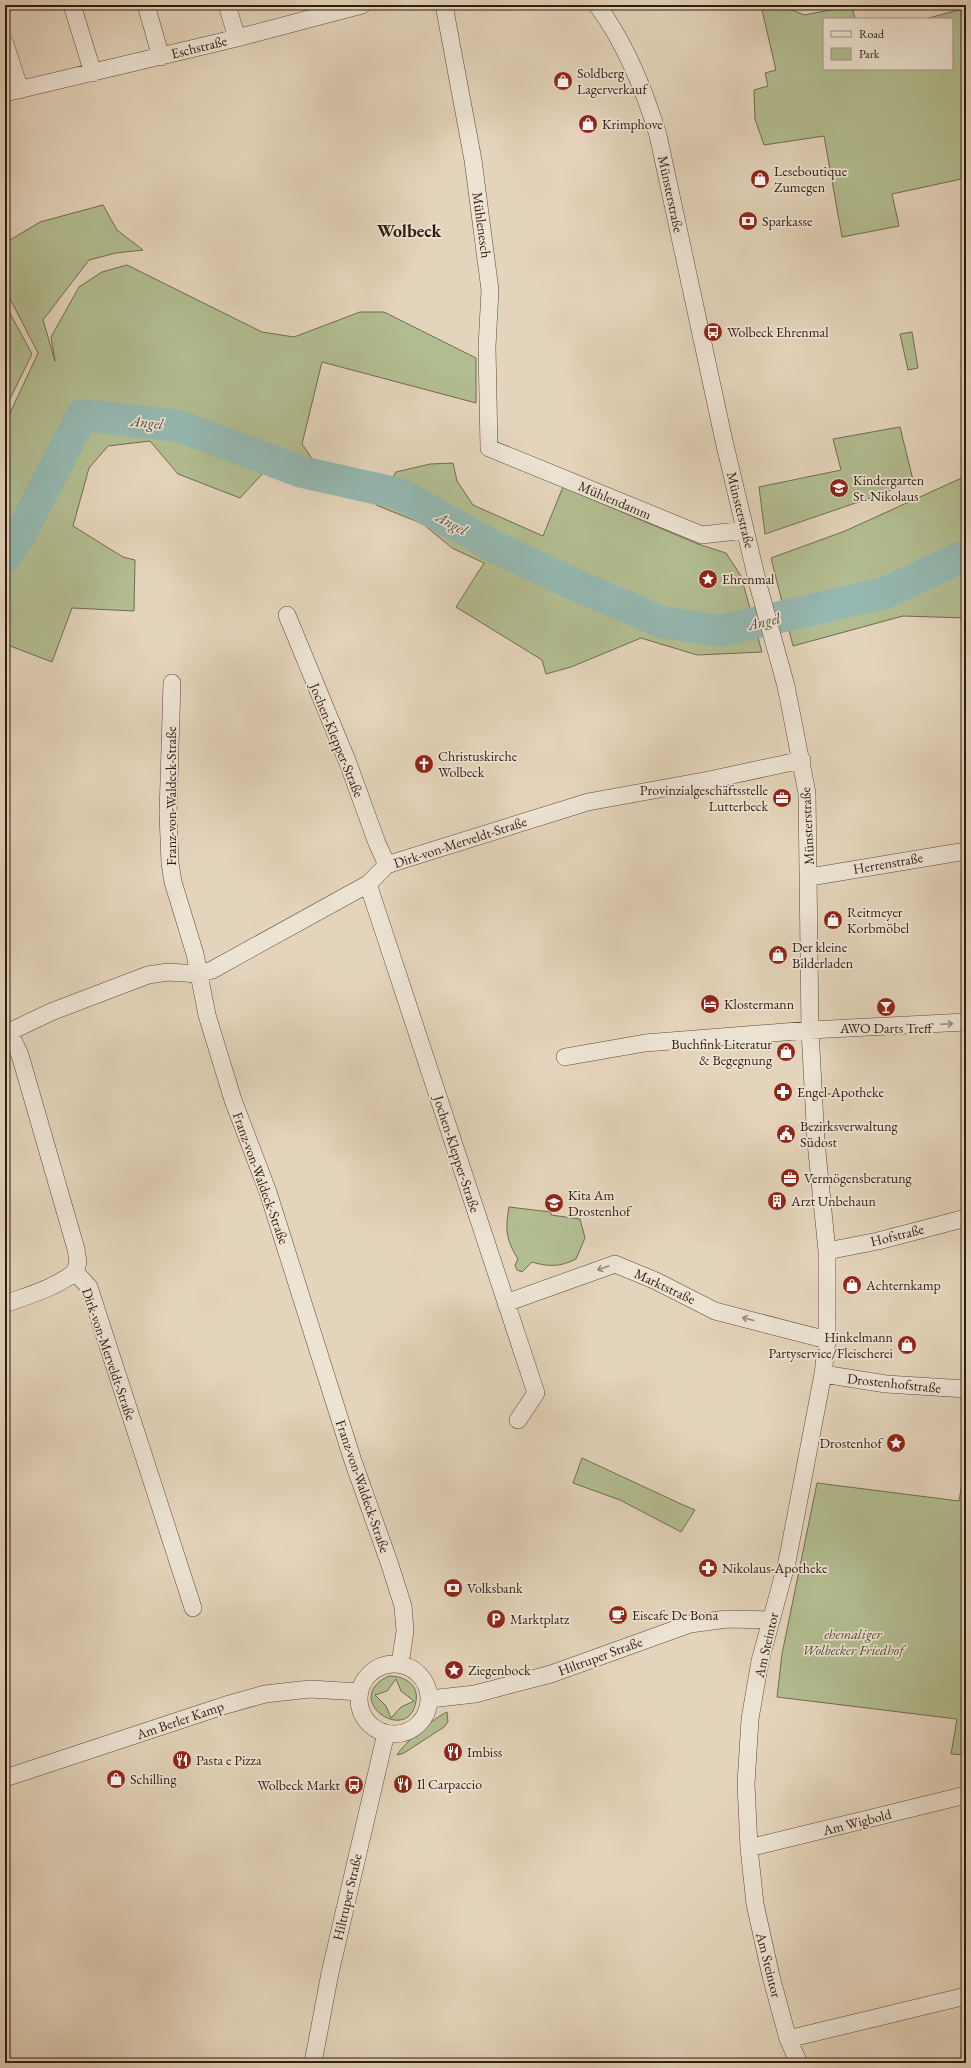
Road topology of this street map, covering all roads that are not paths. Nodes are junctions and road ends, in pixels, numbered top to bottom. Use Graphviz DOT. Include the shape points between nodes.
graph roads {
  1 [pos="72,5"];
  2 [pos="146,5"];
  3 [pos="228,5"];
  4 [pos="362,5"];
  5 [pos="444,5"];
  6 [pos="597,5"];
  7 [pos="237,38"];
  8 [pos="5,44"];
  9 [pos="161,57"];
  10 [pos="93,73"];
  11 [pos="13,92"];
  12 [pos="489,448"];
  13 [pos="745,530"];
  14 [pos="287,615"];
  15 [pos="172,683"];
  16 [pos="802,760"];
  17 [pos="966,851"];
  18 [pos="387,865"];
  19 [pos="810,877"];
  20 [pos="368,884"];
  21 [pos="199,974"];
  22 [pos="966,1022"];
  23 [pos="7,1028"];
  24 [pos="810,1030"];
  25 [pos="565,1056"];
  26 [pos="966,1218"];
  27 [pos="828,1250"];
  28 [pos="75,1272"];
  29 [pos="506,1303"];
  30 [pos="5,1304"];
  31 [pos="827,1340"];
  32 [pos="823,1374"];
  33 [pos="966,1389"];
  34 [pos="518,1420"];
  35 [pos="193,1608"];
  36 [pos="770,1620"];
  37 [pos="400,1664"];
  38 [pos="360,1692"];
  39 [pos="430,1699"];
  40 [pos="386,1733"];
  41 [pos="5,1778"];
  42 [pos="966,1795"];
  43 [pos="749,1848"];
  44 [pos="966,1996"];
  45 [pos="788,2038"];
  46 [pos="313,2063"];
  47 [pos="798,2063"];
  1 -- 10 [label="street"];
  2 -- 9 [label="street, Eschstraße"];
  3 -- 7 [label="street, Eschstraße"];
  4 -- 7 [label="street, Eschstraße"];
  5 -- 12 [label="street, Mühlenesch" via="473,160 490,290 487,347"];
  6 -- 13 [label="street, Münsterstraße" via="634,69 658,135"];
  7 -- 9 [label="street, Eschstraße"];
  8 -- 11 [label="street, Eschstraße"];
  9 -- 10 [label="street, Eschstraße"];
  10 -- 11 [label="street, Eschstraße"];
  12 -- 13 [label="street, Mühlendamm" via="702,535"];
  13 -- 16 [label="street, Münsterstraße"];
  14 -- 18 [label="street, Jochen-Klepper-Straße"];
  15 -- 21 [label="street, Franz-von-Waldeck-Straße" via="168,814 170,863 176,894"];
  16 -- 18 [label="street, Dirk-von-Merveldt-Straße" via="588,802"];
  16 -- 19 [label="street, Münsterstraße" via="807,793"];
  17 -- 19 [label="street, Herrenstraße"];
  18 -- 20 [label="street, Dirk-von-Merveldt-Straße"];
  19 -- 24 [label="street, Münsterstraße"];
  20 -- 21 [label="street, Dirk-von-Merveldt-Straße" via="212,970"];
  20 -- 29 [label="street, Jochen-Klepper-Straße"];
  21 -- 23 [label="street, Dirk-von-Merveldt-Straße" via="168,972 148,975"];
  21 -- 37 [label="street, Franz-von-Waldeck-Straße" via="207,1015 233,1100 268,1192 353,1461 403,1606 404,1640"];
  24 -- 22 [label="street, one-way"];
  23 -- 28 [label="street, Dirk-von-Merveldt-Straße" via="20,1055 76,1249 78,1262"];
  24 -- 25 [label="street" via="645,1043"];
  24 -- 27 [label="street, Münsterstraße" via="816,1142"];
  26 -- 27 [label="street, Hofstraße" via="878,1241"];
  27 -- 31 [label="street, Am Steintor"];
  28 -- 30 [label="street" via="52,1287"];
  28 -- 35 [label="street, Dirk-von-Merveldt-Straße" via="89,1286"];
  31 -- 29 [label="street, Marktstraße, one-way" via="715,1311 656,1280 615,1264"];
  29 -- 34 [label="street, Jochen-Klepper-Straße" via="536,1393"];
  31 -- 32 [label="street, Am Steintor"];
  32 -- 33 [label="street, Drostenhofstraße" via="886,1384"];
  32 -- 36 [label="street, Am Steintor" via="787,1562"];
  36 -- 39 [label="street, Hiltruper Straße" via="727,1619 690,1624 551,1674 464,1696"];
  36 -- 43 [label="street, Am Steintor" via="750,1719 746,1784"];
  37 -- 38 [label="street" via="378,1667 363,1682"];
  37 -- 39 [label="street" via="415,1670 422,1677"];
  38 -- 40 [label="street" via="359,1702 368,1722"];
  38 -- 41 [label="street, Am Berler Kamp" via="310,1689 265,1694"];
  39 -- 40 [label="street" via="427,1711 414,1728 404,1733"];
  40 -- 46 [label="street, Hiltruper Straße" via="330,1973"];
  42 -- 43 [label="street, Am Wigbold"];
  43 -- 45 [label="street, Am Steintor" via="755,1904 765,1954"];
  44 -- 45 [label="street"];
  45 -- 47 [label="street, Am Steintor"];
}
